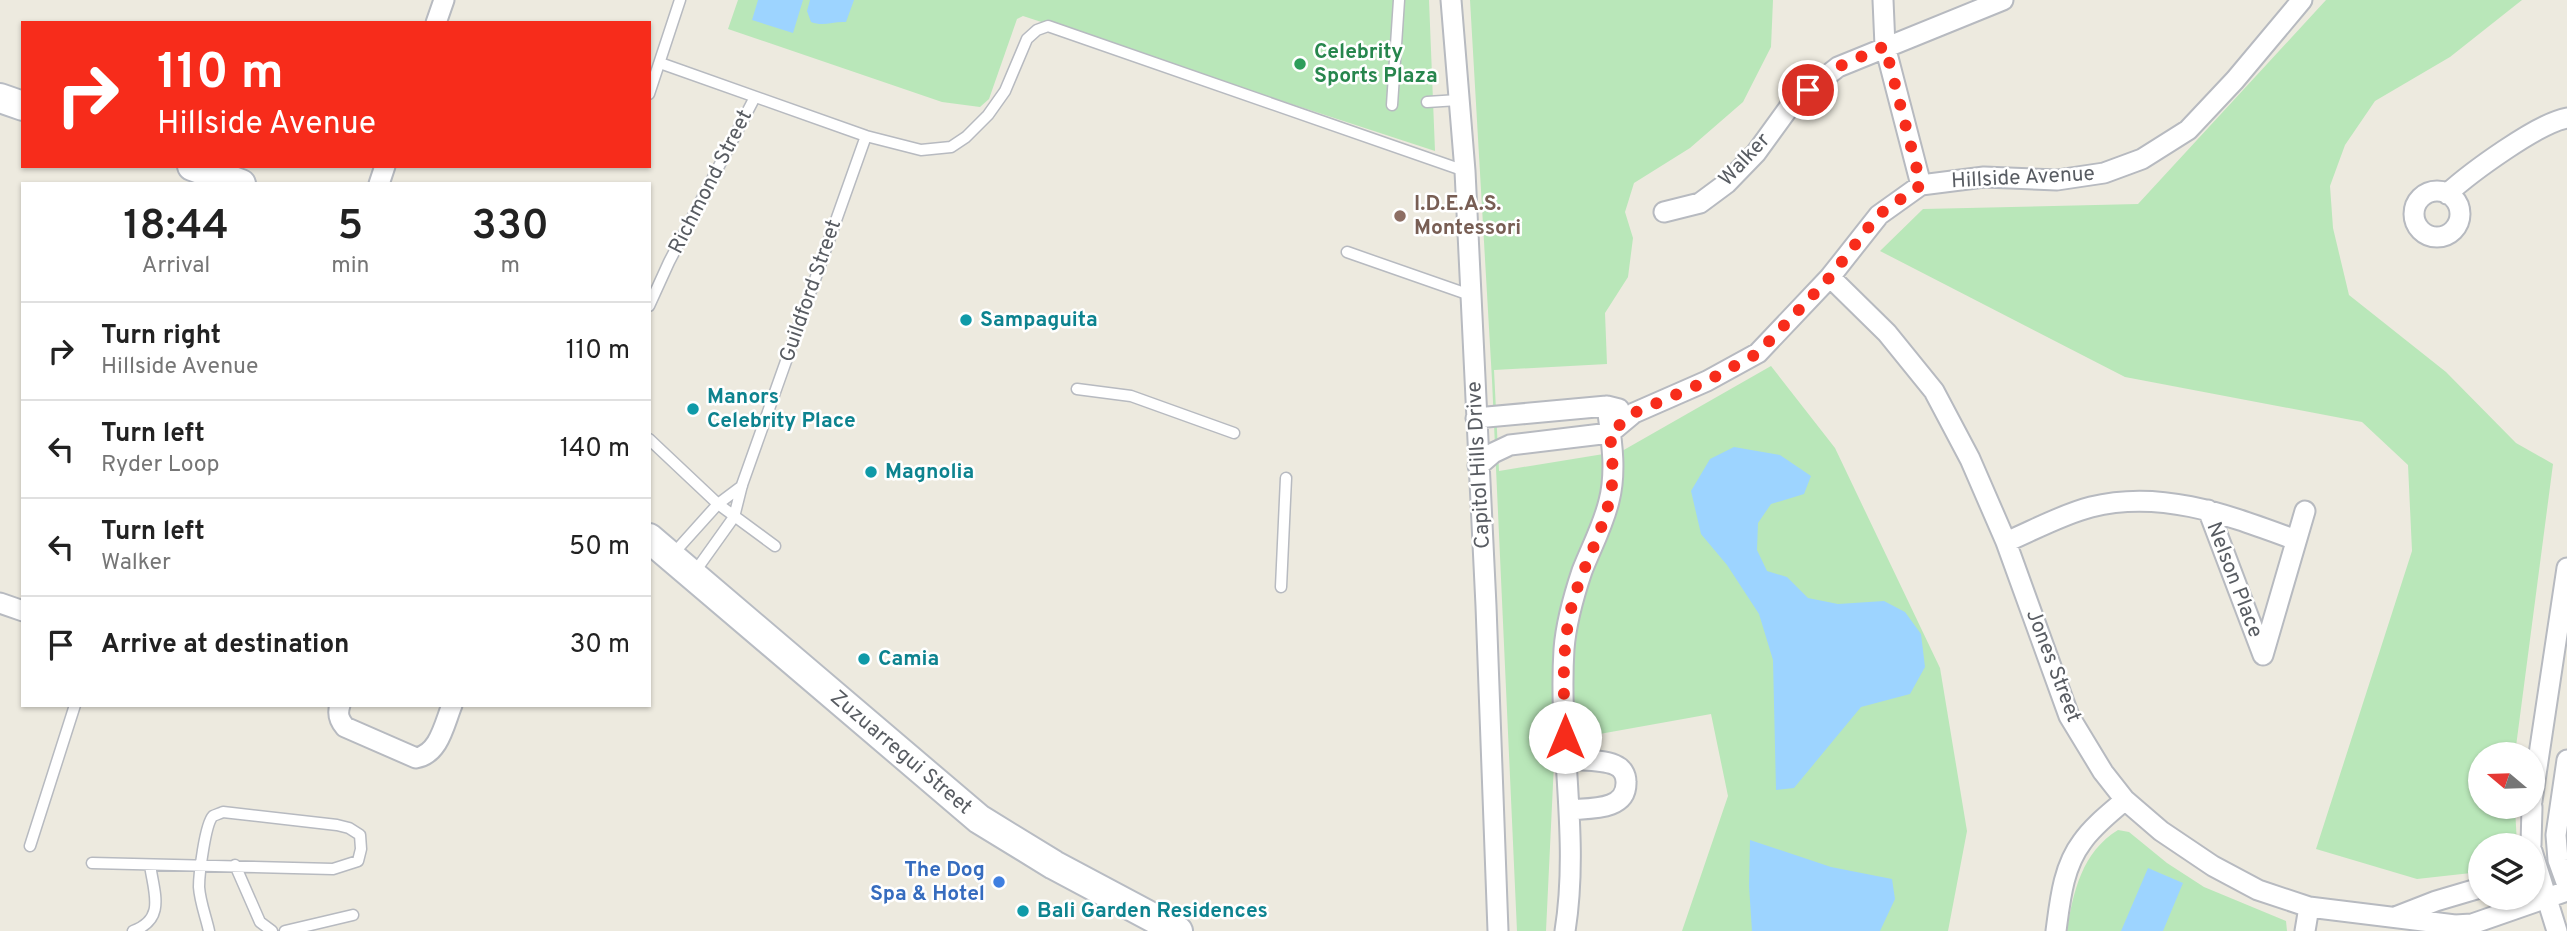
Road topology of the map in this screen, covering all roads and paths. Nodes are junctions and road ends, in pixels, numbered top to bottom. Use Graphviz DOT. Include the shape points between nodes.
graph roads {
  1 [pos="444,0"];
  2 [pos="680,0"];
  3 [pos="1399,0"];
  4 [pos="1451,0"];
  5 [pos="1883,0"];
  6 [pos="2003,0"];
  7 [pos="2302,0"];
  8 [pos="437,21"];
  9 [pos="1885,46"];
  10 [pos="660,63"];
  11 [pos="651,88"];
  12 [pos="755,97"];
  13 [pos="0,98"];
  14 [pos="1458,100"];
  15 [pos="1427,102"];
  16 [pos="21,105"];
  17 [pos="1392,105"];
  18 [pos="2567,118"];
  19 [pos="866,136"];
  20 [pos="198,168"];
  21 [pos="1465,171"];
  22 [pos="236,182"];
  23 [pos="1921,185"];
  24 [pos="2447,194"];
  25 [pos="1664,212"];
  26 [pos="1347,252"];
  27 [pos="1830,277"];
  28 [pos="1470,295"];
  29 [pos="651,302"];
  30 [pos="1077,388"];
  31 [pos="1607,406"];
  32 [pos="1634,413"];
  33 [pos="1476,418"];
  34 [pos="1234,433"];
  35 [pos="1610,433"];
  36 [pos="651,441"];
  37 [pos="1478,466"];
  38 [pos="1286,478"];
  39 [pos="742,485"];
  40 [pos="718,504"];
  41 [pos="2208,510"];
  42 [pos="2305,510"];
  43 [pos="734,517"];
  44 [pos="651,540"];
  45 [pos="2296,540"];
  46 [pos="2006,542"];
  47 [pos="775,546"];
  48 [pos="671,556"];
  49 [pos="2567,568"];
  50 [pos="692,575"];
  51 [pos="1281,587"];
  52 [pos="0,603"];
  53 [pos="21,610"];
  54 [pos="74,707"];
  55 [pos="339,707"];
  56 [pos="451,707"];
  57 [pos="2541,742"];
  58 [pos="1565,760"];
  59 [pos="2567,760"];
  60 [pos="2125,800"];
  61 [pos="1569,810"];
  62 [pos="30,846"];
  63 [pos="2558,860"];
  64 [pos="2545,862"];
  65 [pos="92,863"];
  66 [pos="150,865"];
  67 [pos="202,865"];
  68 [pos="235,865"];
  69 [pos="2567,884"];
  70 [pos="2567,891"];
  71 [pos="2468,892"];
  72 [pos="2545,893"];
  73 [pos="2547,898"];
  74 [pos="2309,907"];
  75 [pos="352,915"];
  76 [pos="2394,918"];
  77 [pos="133,931"];
  78 [pos="209,931"];
  79 [pos="272,931"];
  80 [pos="285,931"];
  81 [pos="1178,931"];
  82 [pos="1498,931"];
  83 [pos="1565,931"];
  84 [pos="2056,931"];
  85 [pos="2305,931"];
  86 [pos="2557,931"];
  1 -- 8 [label="street"];
  2 -- 10 [label="lane"];
  3 -- 17 [label="lane"];
  4 -- 14 [label="street, Capitol Hills Drive"];
  5 -- 9 [label="street"];
  6 -- 9 [label="street, Walker"];
  7 -- 23 [label="street, Hillside Avenue" via="2188,130 2142,159 2105,173 2057,180 1984,177"];
  9 -- 23 [label="street"];
  9 -- 25 [label="street, Walker" via="1838,67 1793,102 1756,153 1727,183 1700,203"];
  10 -- 11 [label="lane"];
  10 -- 12 [label="lane"];
  12 -- 19 [label="lane"];
  12 -- 29 [label="lane, Richmond Street"];
  13 -- 16 [label="street"];
  14 -- 15 [label="lane"];
  14 -- 21 [label="street, Capitol Hills Drive"];
  18 -- 24 [label="street" via="2469,174"];
  19 -- 21 [label="lane" via="921,150 951,147 988,115 1005,91 1027,39 1048,26"];
  19 -- 39 [label="lane, Guildford Street"];
  20 -- 22 [label="street"];
  21 -- 28 [label="street, Capitol Hills Drive"];
  23 -- 27 [label="street, Hillside Avenue" via="1878,215"];
  26 -- 28 [label="lane"];
  27 -- 32 [label="street, Hillside Avenue" via="1758,353"];
  27 -- 46 [label="street, Jones Street" via="1887,333 1934,391"];
  28 -- 33 [label="street, Capitol Hills Drive"];
  30 -- 34 [label="lane" via="1131,396"];
  31 -- 32 [label="street"];
  31 -- 33 [label="street"];
  31 -- 35 [label="street"];
  32 -- 35 [label="street, Hillside Avenue"];
  33 -- 37 [label="street, Capitol Hills Drive"];
  35 -- 37 [label="street" via="1510,445"];
  35 -- 58 [label="street" via="1614,468 1609,501 1582,570 1564,647"];
  36 -- 40 [label="lane"];
  37 -- 82 [label="street, Capitol Hills Drive"];
  38 -- 51 [label="lane"];
  39 -- 40 [label="lane"];
  39 -- 43 [label="lane, Guildford Street"];
  40 -- 43 [label="lane"];
  40 -- 48 [label="lane"];
  41 -- 45 [label="street, Nelson Place"];
  41 -- 45 [label="street, Nelson Place" via="2263,655"];
  41 -- 46 [label="street, Nelson Place" via="2126,500 2089,507"];
  42 -- 45 [label="street, Nelson Place"];
  43 -- 47 [label="lane"];
  43 -- 50 [label="lane, Guildford Street"];
  44 -- 48 [label="street, Zuzuarregui Street"];
  46 -- 60 [label="street, Jones Street" via="2069,716"];
  48 -- 50 [label="street, Zuzuarregui Street"];
  49 -- 57 [label="street"];
  50 -- 81 [label="street, Zuzuarregui Street" via="979,819"];
  52 -- 53 [label="street"];
  54 -- 62 [label="lane"];
  55 -- 56 [label="street" via="345,727 416,758 432,752"];
  58 -- 61 [label="street"];
  58 -- 61 [label="street" via="1612,763 1626,777 1622,798 1612,805"];
  59 -- 63 [label="street" via="2556,835"];
  60 -- 74 [label="street, Jones Street" via="2213,866 2258,890"];
  60 -- 84 [label="street" via="2090,831 2072,858"];
  61 -- 83 [label="street"];
  63 -- 64 [label="street"];
  63 -- 69 [label="street"];
  65 -- 66 [label="lane"];
  66 -- 67 [label="lane"];
  66 -- 77 [label="lane" via="156,911 152,920"];
  67 -- 68 [label="lane"];
  67 -- 68 [label="lane" via="208,824 223,812 337,825 360,835 358,861 345,866"];
  67 -- 78 [label="lane" via="199,886"];
  68 -- 79 [label="lane" via="260,922"];
  70 -- 73 [label="street, Jones Street"];
  71 -- 76 [label="street, Jones Street"];
  72 -- 73 [label="street"];
  73 -- 76 [label="street, Jones Street" via="2472,924"];
  73 -- 86 [label="street"];
  74 -- 76 [label="street, Jones Street"];
  74 -- 85 [label="street"];
  75 -- 80 [label="lane"];
}
